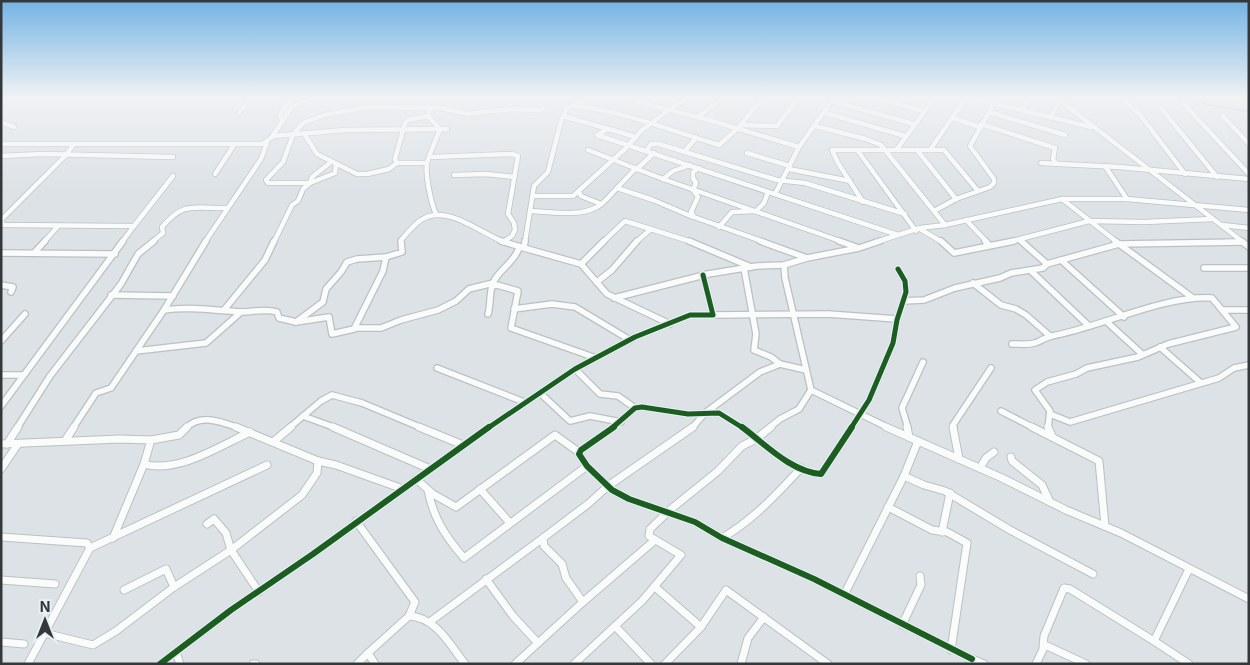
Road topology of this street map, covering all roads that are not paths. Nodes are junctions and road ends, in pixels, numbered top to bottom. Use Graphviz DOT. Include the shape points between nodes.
graph roads {
  1 [pos="278,127"];
  2 [pos="300,127"];
  3 [pos="404,127"];
  4 [pos="560,127"];
  5 [pos="604,127"];
  6 [pos="646,127"];
  7 [pos="660,127"];
  8 [pos="740,127"];
  9 [pos="814,127"];
  10 [pos="819,127"];
  11 [pos="874,127"];
  12 [pos="912,127"];
  13 [pos="947,127"];
  14 [pos="980,127"];
  15 [pos="988,127"];
  16 [pos="1039,127"];
  17 [pos="1093,127"];
  18 [pos="1150,127"];
  19 [pos="1176,127"];
  20 [pos="1205,127"];
  21 [pos="1233,127"];
  22 [pos="608,128"];
  23 [pos="440,129"];
  24 [pos="447,129"];
  25 [pos="402,131"];
  26 [pos="294,135"];
  27 [pos="305,135"];
  28 [pos="1065,135"];
  29 [pos="273,136"];
  30 [pos="905,136"];
  31 [pos="636,137"];
  32 [pos="696,138"];
  33 [pos="267,142"];
  34 [pos="1,144"];
  35 [pos="74,144"];
  36 [pos="1249,144"];
  37 [pos="234,145"];
  38 [pos="629,146"];
  39 [pos="799,148"];
  40 [pos="885,149"];
  41 [pos="897,149"];
  42 [pos="588,150"];
  43 [pos="917,150"];
  44 [pos="930,150"];
  45 [pos="646,151"];
  46 [pos="858,151"];
  47 [pos="684,152"];
  48 [pos="747,153"];
  49 [pos="654,154"];
  50 [pos="1,156"];
  51 [pos="64,156"];
  52 [pos="173,157"];
  53 [pos="431,157"];
  54 [pos="613,158"];
  55 [pos="397,162"];
  56 [pos="333,163"];
  57 [pos="427,163"];
  58 [pos="1042,163"];
  59 [pos="1056,163"];
  60 [pos="690,165"];
  61 [pos="1105,166"];
  62 [pos="789,167"];
  63 [pos="699,168"];
  64 [pos="636,169"];
  65 [pos="1149,170"];
  66 [pos="215,174"];
  67 [pos="1185,174"];
  68 [pos="1249,174"];
  69 [pos="454,175"];
  70 [pos="173,176"];
  71 [pos="514,177"];
  72 [pos="1217,177"];
  73 [pos="663,179"];
  74 [pos="1249,179"];
  75 [pos="781,181"];
  76 [pos="850,181"];
  77 [pos="310,183"];
  78 [pos="617,188"];
  79 [pos="693,190"];
  80 [pos="978,191"];
  81 [pos="578,192"];
  82 [pos="768,192"];
  83 [pos="775,194"];
  84 [pos="533,196"];
  85 [pos="956,199"];
  86 [pos="1062,199"];
  87 [pos="1127,199"];
  88 [pos="863,202"];
  89 [pos="601,204"];
  90 [pos="1194,204"];
  91 [pos="228,208"];
  92 [pos="1249,210"];
  93 [pos="530,211"];
  94 [pos="756,211"];
  95 [pos="934,211"];
  96 [pos="436,214"];
  97 [pos="905,214"];
  98 [pos="694,217"];
  99 [pos="1213,219"];
  100 [pos="966,220"];
  101 [pos="1089,221"];
  102 [pos="2,225"];
  103 [pos="945,225"];
  104 [pos="1222,225"];
  105 [pos="58,226"];
  106 [pos="134,226"];
  107 [pos="719,226"];
  108 [pos="1249,228"];
  109 [pos="651,229"];
  110 [pos="918,230"];
  111 [pos="898,235"];
  112 [pos="1020,240"];
  113 [pos="503,242"];
  114 [pos="1119,244"];
  115 [pos="989,245"];
  116 [pos="1247,245"];
  117 [pos="522,248"];
  118 [pos="859,248"];
  119 [pos="1,253"];
  120 [pos="34,253"];
  121 [pos="115,254"];
  122 [pos="386,256"];
  123 [pos="807,258"];
  124 [pos="1061,260"];
  125 [pos="581,264"];
  126 [pos="1047,264"];
  127 [pos="784,265"];
  128 [pos="751,267"];
  129 [pos="744,268"];
  130 [pos="1204,268"];
  131 [pos="1249,268"];
  132 [pos="898,269"];
  133 [pos="1031,271"];
  134 [pos="703,276"];
  135 [pos="597,282"];
  136 [pos="974,283"];
  137 [pos="1,284"];
  138 [pos="492,284"];
  139 [pos="11,292"];
  140 [pos="111,295"];
  141 [pos="173,296"];
  142 [pos="614,298"];
  143 [pos="1193,298"];
  144 [pos="903,301"];
  145 [pos="514,309"];
  146 [pos="164,310"];
  147 [pos="224,310"];
  148 [pos="1223,310"];
  149 [pos="1249,310"];
  150 [pos="241,312"];
  151 [pos="25,314"];
  152 [pos="488,314"];
  153 [pos="794,315"];
  154 [pos="713,316"];
  155 [pos="754,316"];
  156 [pos="1124,317"];
  157 [pos="897,319"];
  158 [pos="296,322"];
  159 [pos="1107,322"];
  160 [pos="670,324"];
  161 [pos="1089,326"];
  162 [pos="355,328"];
  163 [pos="1050,336"];
  164 [pos="630,340"];
  165 [pos="1,341"];
  166 [pos="1012,344"];
  167 [pos="1160,347"];
  168 [pos="136,351"];
  169 [pos="1142,354"];
  170 [pos="596,358"];
  171 [pos="923,362"];
  172 [pos="780,364"];
  173 [pos="1249,365"];
  174 [pos="437,368"];
  175 [pos="991,368"];
  176 [pos="575,369"];
  177 [pos="806,370"];
  178 [pos="1,375"];
  179 [pos="23,375"];
  180 [pos="1201,383"];
  181 [pos="811,390"];
  182 [pos="540,393"];
  183 [pos="524,402"];
  184 [pos="1,406"];
  185 [pos="635,408"];
  186 [pos="1001,411"];
  187 [pos="705,413"];
  188 [pos="860,414"];
  189 [pos="1050,414"];
  190 [pos="303,416"];
  191 [pos="621,422"];
  192 [pos="250,432"];
  193 [pos="1052,436"];
  194 [pos="909,437"];
  195 [pos="756,439"];
  196 [pos="151,440"];
  197 [pos="65,441"];
  198 [pos="918,441"];
  199 [pos="273,442"];
  200 [pos="4,444"];
  201 [pos="18,444"];
  202 [pos="464,445"];
  203 [pos="994,452"];
  204 [pos="580,453"];
  205 [pos="1011,457"];
  206 [pos="959,459"];
  207 [pos="318,461"];
  208 [pos="144,464"];
  209 [pos="267,465"];
  210 [pos="587,466"];
  211 [pos="801,468"];
  212 [pos="980,468"];
  213 [pos="1,469"];
  214 [pos="430,469"];
  215 [pos="904,476"];
  216 [pos="416,479"];
  217 [pos="608,486"];
  218 [pos="403,489"];
  219 [pos="480,489"];
  220 [pos="428,490"];
  221 [pos="950,493"];
  222 [pos="1050,502"];
  223 [pos="888,507"];
  224 [pos="667,512"];
  225 [pos="356,521"];
  226 [pos="510,523"];
  227 [pos="206,524"];
  228 [pos="1105,526"];
  229 [pos="942,532"];
  230 [pos="1,538"];
  231 [pos="113,538"];
  232 [pos="543,538"];
  233 [pos="722,538"];
  234 [pos="655,540"];
  235 [pos="90,548"];
  236 [pos="231,550"];
  237 [pos="1189,568"];
  238 [pos="1093,574"];
  239 [pos="920,576"];
  240 [pos="486,579"];
  241 [pos="1,580"];
  242 [pos="55,584"];
  243 [pos="655,586"];
  244 [pos="174,587"];
  245 [pos="124,590"];
  246 [pos="259,592"];
  247 [pos="844,595"];
  248 [pos="1249,598"];
  249 [pos="583,602"];
  250 [pos="409,616"];
  251 [pos="764,617"];
  252 [pos="431,621"];
  253 [pos="902,625"];
  254 [pos="615,626"];
  255 [pos="700,627"];
  256 [pos="44,633"];
  257 [pos="1154,641"];
  258 [pos="1,642"];
  259 [pos="538,643"];
  260 [pos="24,644"];
  261 [pos="1043,646"];
  262 [pos="951,650"];
  263 [pos="176,652"];
  264 [pos="368,653"];
  265 [pos="971,662"];
  266 [pos="28,664"];
  267 [pos="160,664"];
  268 [pos="180,664"];
  269 [pos="357,664"];
  270 [pos="375,664"];
  271 [pos="465,664"];
  272 [pos="515,664"];
  273 [pos="574,664"];
  274 [pos="652,664"];
  275 [pos="665,664"];
  276 [pos="741,664"];
  277 [pos="828,664"];
  278 [pos="984,664"];
  279 [pos="1036,664"];
  280 [pos="1086,664"];
  281 [pos="1189,664"];
  1 -- 29 [label="street"];
  2 -- 26 [label="street"];
  3 -- 25 [label="street"];
  4 -- 84 [label="street" via="547,175 536,182"];
  5 -- 22 [label="street"];
  6 -- 31 [label="street"];
  7 -- 32 [label="street"];
  8 -- 32 [label="street" via="719,145"];
  8 -- 39 [label="street"];
  9 -- 39 [label="street"];
  10 -- 40 [label="street" via="866,138"];
  11 -- 30 [label="street"];
  12 -- 30 [label="street"];
  13 -- 44 [label="street"];
  14 -- 80 [label="street" via="970,146 994,183"];
  15 -- 59 [label="street" via="1055,148 1053,159"];
  16 -- 28 [label="street"];
  17 -- 65 [label="street"];
  18 -- 67 [label="street"];
  19 -- 72 [label="street"];
  20 -- 68 [label="street"];
  21 -- 36 [label="street"];
  22 -- 31 [label="street"];
  22 -- 38 [label="street" via="597,135"];
  23 -- 24 [label="street"];
  23 -- 25 [label="street"];
  23 -- 53 [label="street"];
  25 -- 27 [label="street" via="346,130"];
  25 -- 55 [label="street" via="395,158"];
  26 -- 27 [label="street"];
  26 -- 29 [label="street"];
  26 -- 77 [label="street" via="286,158 266,180 272,183"];
  27 -- 56 [label="street" via="317,154"];
  29 -- 33 [label="street"];
  30 -- 41 [label="street"];
  31 -- 38 [label="street"];
  32 -- 47 [label="street"];
  33 -- 37 [label="street"];
  33 -- 91 [label="street" via="260,159"];
  34 -- 35 [label="street"];
  35 -- 37 [label="street"];
  35 -- 51 [label="street"];
  37 -- 66 [label="street"];
  38 -- 45 [label="street"];
  38 -- 54 [label="street"];
  39 -- 62 [label="street"];
  40 -- 41 [label="street"];
  40 -- 46 [label="street"];
  40 -- 95 [label="street"];
  41 -- 43 [label="street"];
  42 -- 54 [label="street"];
  43 -- 44 [label="street"];
  43 -- 85 [label="street"];
  44 -- 80 [label="street" via="944,150"];
  45 -- 47 [label="street" via="654,144"];
  45 -- 49 [label="street"];
  46 -- 76 [label="street" via="832,150"];
  46 -- 97 [label="street"];
  47 -- 75 [label="street"];
  48 -- 62 [label="street"];
  49 -- 60 [label="street"];
  49 -- 64 [label="street"];
  50 -- 51 [label="street"];
  51 -- 52 [label="street"];
  51 -- 102 [label="street" via="2,219"];
  53 -- 57 [label="street"];
  53 -- 71 [label="street" via="512,154 518,156"];
  54 -- 64 [label="street"];
  54 -- 81 [label="street"];
  55 -- 56 [label="street" via="389,169 360,174"];
  55 -- 57 [label="street"];
  56 -- 77 [label="street" via="312,177"];
  56 -- 77 [label="street" via="336,170 333,175"];
  57 -- 96 [label="street" via="431,203"];
  58 -- 59 [label="street"];
  59 -- 61 [label="street"];
  60 -- 63 [label="street"];
  60 -- 73 [label="street" via="672,171"];
  61 -- 65 [label="street"];
  61 -- 87 [label="street"];
  62 -- 75 [label="street"];
  62 -- 76 [label="street" via="833,180"];
  63 -- 79 [label="street" via="693,172 696,183"];
  63 -- 82 [label="street"];
  64 -- 73 [label="street"];
  64 -- 78 [label="street"];
  65 -- 67 [label="street"];
  65 -- 90 [label="street"];
  67 -- 72 [label="street"];
  69 -- 71 [label="street"];
  70 -- 106 [label="street"];
  71 -- 113 [label="street" via="508,214 516,229 512,237"];
  72 -- 74 [label="street"];
  73 -- 79 [label="street"];
  75 -- 83 [label="street"];
  75 -- 88 [label="street" via="805,183"];
  76 -- 88 [label="street"];
  77 -- 147 [label="street" via="298,201 289,205 265,260"];
  78 -- 89 [label="street"];
  78 -- 98 [label="street"];
  79 -- 94 [label="street"];
  79 -- 98 [label="street" via="698,198 691,212"];
  80 -- 85 [label="street"];
  81 -- 84 [label="street" via="573,196"];
  81 -- 89 [label="street"];
  82 -- 83 [label="street"];
  82 -- 94 [label="street"];
  83 -- 111 [label="street"];
  84 -- 93 [label="street"];
  85 -- 95 [label="street"];
  86 -- 87 [label="street"];
  86 -- 100 [label="street"];
  86 -- 101 [label="street"];
  87 -- 90 [label="street"];
  88 -- 97 [label="street"];
  89 -- 93 [label="street" via="585,210"];
  90 -- 92 [label="street"];
  90 -- 99 [label="street"];
  91 -- 140 [label="street" via="192,206 175,212 162,227 163,233 157,240 142,248"];
  91 -- 141 [label="street"];
  93 -- 117 [label="street"];
  94 -- 107 [label="street" via="732,212"];
  94 -- 118 [label="street"];
  95 -- 103 [label="street"];
  96 -- 113 [label="street" via="468,222"];
  96 -- 122 [label="street" via="421,220 401,240 402,252"];
  97 -- 110 [label="street"];
  98 -- 107 [label="street"];
  99 -- 101 [label="street"];
  99 -- 104 [label="street"];
  100 -- 103 [label="street"];
  100 -- 115 [label="street"];
  101 -- 112 [label="street"];
  101 -- 114 [label="street"];
  102 -- 105 [label="street"];
  103 -- 110 [label="street"];
  104 -- 108 [label="street"];
  104 -- 116 [label="street"];
  105 -- 106 [label="street"];
  105 -- 120 [label="street"];
  106 -- 121 [label="street"];
  107 -- 123 [label="street"];
  109 -- 125 [label="street" via="624,221"];
  109 -- 128 [label="street" via="740,260"];
  109 -- 135 [label="street" via="614,270"];
  110 -- 111 [label="street"];
  110 -- 115 [label="street" via="941,241 954,253"];
  111 -- 118 [label="street"];
  112 -- 115 [label="street"];
  112 -- 126 [label="street"];
  113 -- 117 [label="street"];
  114 -- 116 [label="street"];
  114 -- 124 [label="street"];
  114 -- 143 [label="street"];
  117 -- 125 [label="street"];
  117 -- 138 [label="street"];
  118 -- 123 [label="street"];
  119 -- 120 [label="street"];
  120 -- 121 [label="street"];
  121 -- 179 [label="street"];
  122 -- 158 [label="street" via="347,262 346,268 330,283 323,302"];
  122 -- 162 [label="street" via="383,271"];
  123 -- 127 [label="street"];
  124 -- 126 [label="street"];
  124 -- 156 [label="street"];
  125 -- 135 [label="street"];
  126 -- 133 [label="street"];
  127 -- 128 [label="street"];
  127 -- 153 [label="street"];
  128 -- 129 [label="street"];
  129 -- 134 [label="street"];
  129 -- 155 [label="street"];
  130 -- 131 [label="street"];
  132 -- 144 [label="street" via="908,291"];
  133 -- 136 [label="street"];
  133 -- 161 [label="street"];
  134 -- 142 [label="street"];
  134 -- 154 [label="street"];
  135 -- 142 [label="street"];
  136 -- 144 [label="street" via="924,300"];
  136 -- 163 [label="street" via="1001,305 1026,315"];
  137 -- 139 [label="street" via="13,287"];
  138 -- 145 [label="street" via="518,291"];
  138 -- 152 [label="street" via="492,305"];
  138 -- 162 [label="street" via="469,290 438,310 380,328"];
  140 -- 141 [label="street"];
  140 -- 200 [label="street"];
  141 -- 146 [label="street"];
  142 -- 160 [label="street"];
  143 -- 148 [label="street" via="1210,297"];
  143 -- 156 [label="street"];
  144 -- 157 [label="street"];
  145 -- 164 [label="street" via="566,304"];
  145 -- 170 [label="street" via="511,328"];
  146 -- 147 [label="street" via="199,307"];
  146 -- 168 [label="street"];
  147 -- 150 [label="street"];
  148 -- 149 [label="street"];
  148 -- 167 [label="street" via="1236,327 1234,329"];
  150 -- 158 [label="street" via="272,309 278,318"];
  150 -- 168 [label="street" via="206,343"];
  151 -- 165 [label="street"];
  153 -- 155 [label="street"];
  153 -- 157 [label="street" via="836,313"];
  153 -- 177 [label="street"];
  154 -- 155 [label="street"];
  154 -- 160 [label="street" via="690,315"];
  155 -- 172 [label="street" via="754,350"];
  156 -- 159 [label="street"];
  157 -- 188 [label="street" via="894,344"];
  158 -- 162 [label="street" via="329,317 332,334"];
  159 -- 161 [label="street"];
  159 -- 169 [label="street"];
  160 -- 164 [label="street"];
  161 -- 163 [label="street"];
  163 -- 166 [label="street" via="1033,344"];
  164 -- 170 [label="street"];
  167 -- 169 [label="street"];
  167 -- 180 [label="street"];
  168 -- 197 [label="street" via="111,388 96,394"];
  169 -- 189 [label="street" via="1087,368 1036,388 1036,394 1048,406"];
  170 -- 176 [label="street"];
  171 -- 194 [label="street" via="902,408"];
  172 -- 177 [label="street"];
  172 -- 187 [label="street" via="760,372"];
  173 -- 180 [label="street" via="1239,366 1219,378"];
  174 -- 183 [label="street"];
  175 -- 206 [label="street" via="953,425"];
  176 -- 182 [label="street"];
  176 -- 185 [label="street" via="600,394 618,396"];
  177 -- 181 [label="street"];
  178 -- 179 [label="street"];
  179 -- 184 [label="street"];
  180 -- 189 [label="street" via="1070,422"];
  181 -- 188 [label="street"];
  181 -- 195 [label="street" via="799,409 780,419"];
  182 -- 183 [label="street"];
  182 -- 191 [label="street" via="570,420 590,416"];
  183 -- 202 [label="street"];
  185 -- 187 [label="street"];
  185 -- 191 [label="street"];
  186 -- 193 [label="street"];
  187 -- 195 [label="street" via="723,414"];
  187 -- 217 [label="street" via="697,424"];
  188 -- 194 [label="street"];
  188 -- 211 [label="street" via="821,474"];
  189 -- 193 [label="street" via="1048,430"];
  190 -- 199 [label="street"];
  190 -- 202 [label="street" via="332,395 344,397"];
  190 -- 214 [label="street"];
  191 -- 204 [label="street"];
  192 -- 196 [label="street" via="215,419 192,422 179,435"];
  192 -- 199 [label="street"];
  192 -- 208 [label="street" via="177,465 154,467"];
  193 -- 228 [label="street" via="1099,461"];
  194 -- 198 [label="street"];
  195 -- 211 [label="street"];
  195 -- 224 [label="street" via="742,446 718,472"];
  196 -- 197 [label="street"];
  196 -- 208 [label="street"];
  197 -- 201 [label="street"];
  198 -- 206 [label="street"];
  198 -- 215 [label="street"];
  199 -- 207 [label="street"];
  200 -- 201 [label="street"];
  201 -- 213 [label="street"];
  202 -- 214 [label="street"];
  203 -- 212 [label="street"];
  204 -- 210 [label="street"];
  204 -- 219 [label="street" via="554,435"];
  205 -- 222 [label="street" via="1042,485"];
  206 -- 212 [label="street"];
  207 -- 218 [label="street"];
  207 -- 236 [label="street" via="317,473 302,495"];
  208 -- 231 [label="street"];
  209 -- 231 [label="street"];
  210 -- 217 [label="street"];
  210 -- 226 [label="street"];
  211 -- 233 [label="street" via="766,505"];
  212 -- 222 [label="street"];
  214 -- 216 [label="street"];
  215 -- 221 [label="street"];
  215 -- 223 [label="street"];
  216 -- 218 [label="street"];
  216 -- 220 [label="street"];
  217 -- 224 [label="street" via="629,499"];
  217 -- 232 [label="street"];
  218 -- 225 [label="street"];
  219 -- 220 [label="street" via="456,507"];
  219 -- 226 [label="street"];
  220 -- 226 [label="street" via="430,509 450,543 464,558"];
  221 -- 229 [label="street"];
  221 -- 238 [label="street" via="1010,530"];
  222 -- 228 [label="street"];
  223 -- 229 [label="street"];
  223 -- 247 [label="street"];
  224 -- 233 [label="street" via="695,522"];
  224 -- 234 [label="street" via="650,529 649,536"];
  225 -- 246 [label="street"];
  225 -- 250 [label="street" via="415,602"];
  227 -- 236 [label="street" via="214,519 231,543"];
  228 -- 237 [label="street"];
  229 -- 262 [label="street" via="967,543"];
  230 -- 235 [label="street" via="87,543"];
  231 -- 235 [label="street"];
  232 -- 240 [label="street"];
  232 -- 249 [label="street" via="544,546 562,564 566,578"];
  233 -- 247 [label="street"];
  234 -- 243 [label="street" via="681,555"];
  234 -- 249 [label="street"];
  235 -- 256 [label="street"];
  236 -- 244 [label="street"];
  236 -- 246 [label="street"];
  237 -- 248 [label="street"];
  237 -- 257 [label="street"];
  239 -- 253 [label="street" via="919,592"];
  240 -- 252 [label="street"];
  240 -- 259 [label="street"];
  241 -- 242 [label="street"];
  243 -- 254 [label="street"];
  243 -- 255 [label="street"];
  244 -- 245 [label="street" via="166,569"];
  244 -- 256 [label="street" via="93,645"];
  246 -- 263 [label="street"];
  247 -- 253 [label="street"];
  249 -- 259 [label="street"];
  250 -- 252 [label="street" via="422,616"];
  250 -- 264 [label="street"];
  251 -- 255 [label="street" via="726,590"];
  251 -- 276 [label="street" via="748,638"];
  251 -- 277 [label="street"];
  252 -- 271 [label="street"];
  253 -- 262 [label="street"];
  254 -- 273 [label="street"];
  254 -- 274 [label="street"];
  255 -- 275 [label="street"];
  256 -- 266 [label="street"];
  257 -- 261 [label="street" via="1064,588"];
  257 -- 281 [label="street"];
  258 -- 260 [label="street"];
  259 -- 272 [label="street"];
  261 -- 279 [label="street"];
  261 -- 280 [label="street" via="1048,645"];
  262 -- 265 [label="street"];
  263 -- 267 [label="street"];
  263 -- 268 [label="street"];
  264 -- 269 [label="street"];
  264 -- 270 [label="street"];
  265 -- 278 [label="street"];
}
